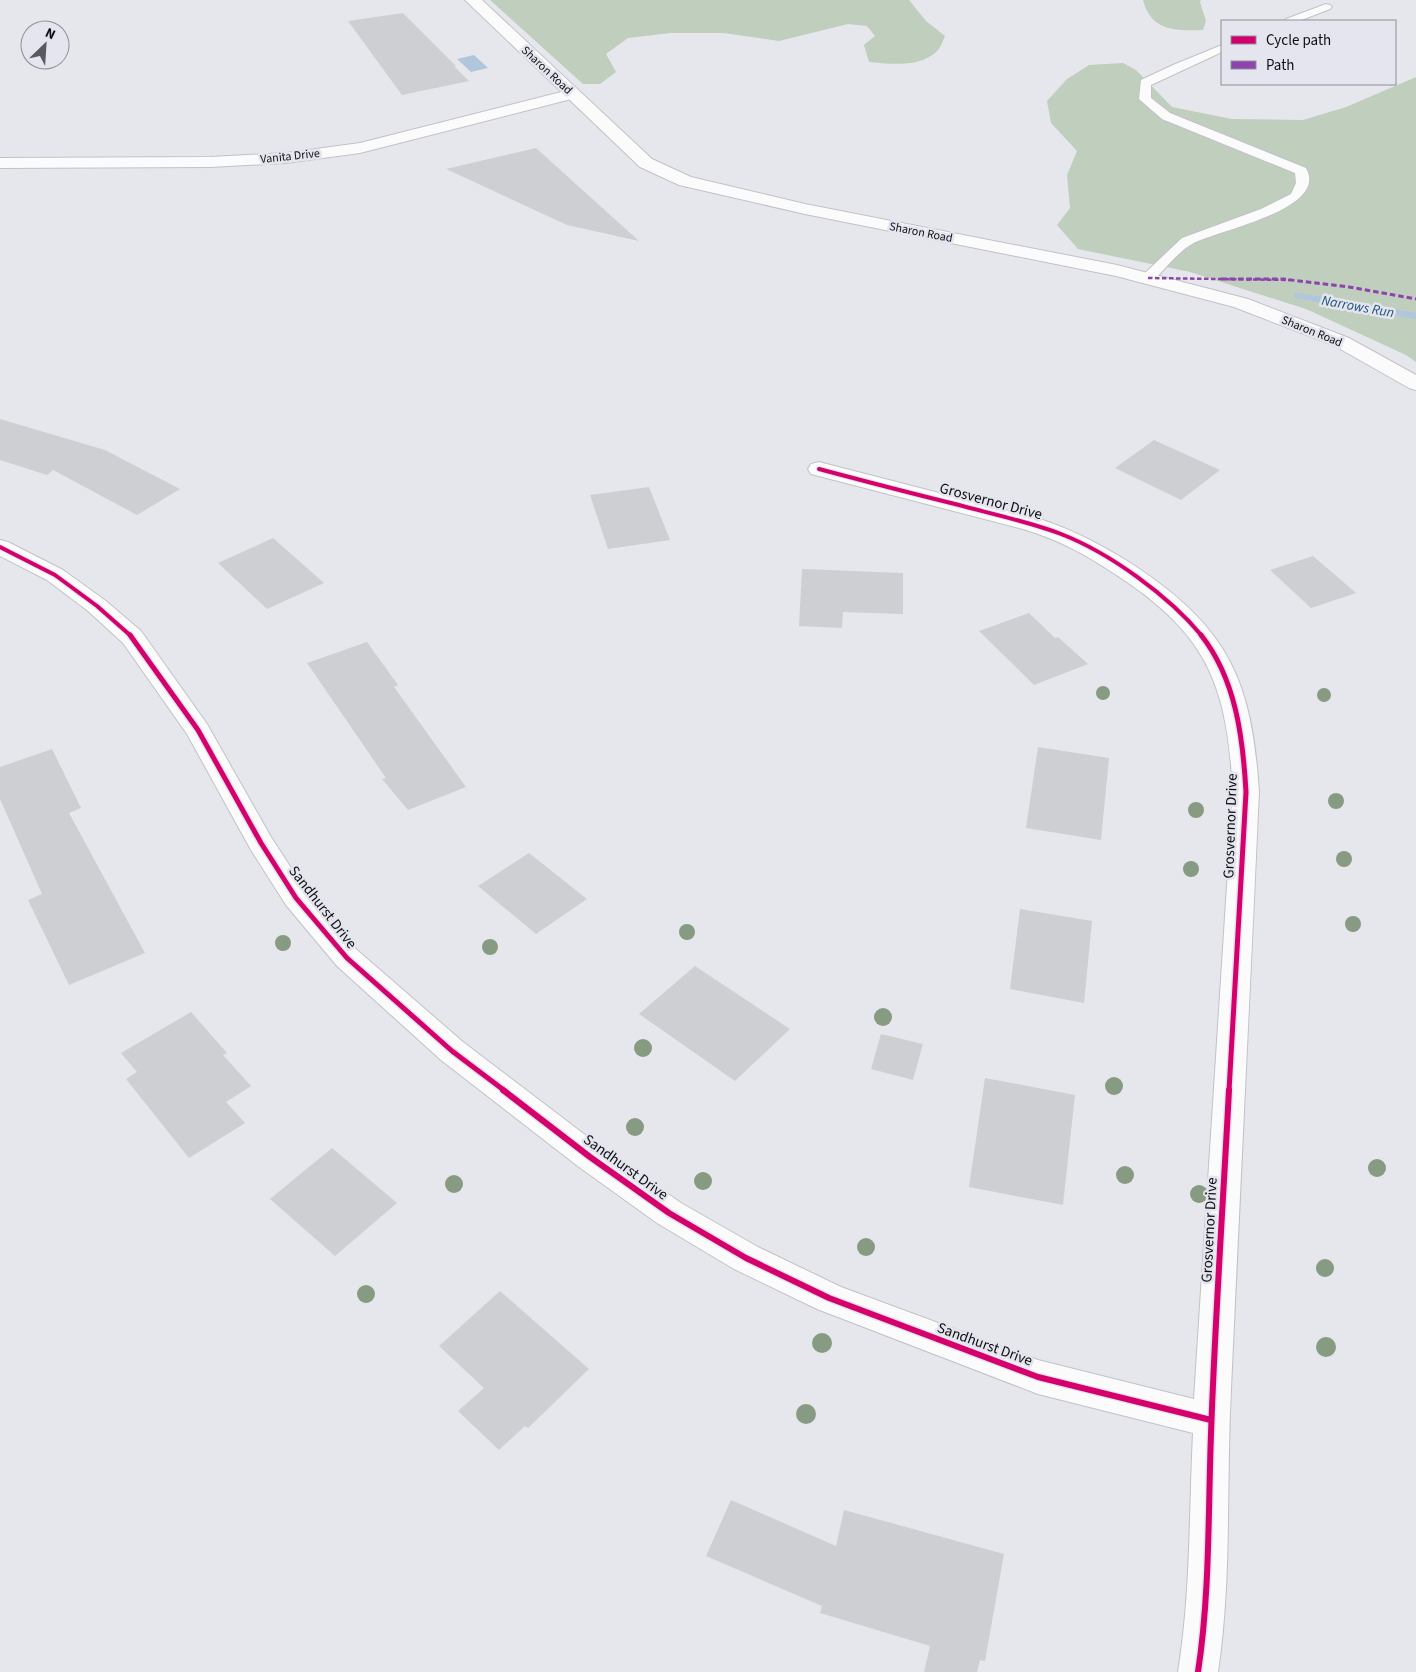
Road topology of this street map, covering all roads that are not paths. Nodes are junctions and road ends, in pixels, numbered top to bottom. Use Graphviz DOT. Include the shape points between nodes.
graph roads {
  1 [pos="473,0"];
  2 [pos="1326,7"];
  3 [pos="1293,20"];
  4 [pos="1221,48"];
  5 [pos="573,94"];
  6 [pos="0,163"];
  7 [pos="1148,278"];
  8 [pos="1416,384"];
  9 [pos="819,469"];
  10 [pos="0,547"];
  11 [pos="1211,1420"];
  12 [pos="1198,1672"];
  1 -- 5 [label="street, Sharon Road"];
  2 -- 3 [label="lane"];
  4 -- 7 [label="lane" via="1145,83 1145,99 1166,116 1301,171 1302,183 1296,196 1266,212 1187,241"];
  5 -- 6 [label="street, Vanita Drive" via="360,148 286,158 211,162"];
  5 -- 7 [label="street, Sharon Road" via="646,163 685,181 805,209"];
  7 -- 8 [label="street, Sharon Road" via="1241,303 1342,342"];
  9 -- 11 [label="street, Grosvernor Drive" via="1015,519 1092,548 1178,609 1218,662 1231,692 1244,759 1246,792"];
  10 -- 11 [label="street, Sandhurst Drive" via="55,575 132,637 198,730 261,843 296,898 347,958 452,1051 590,1158 669,1213 746,1258 829,1298 1038,1377"];
  11 -- 12 [label="street" via="1206,1624"];
}
